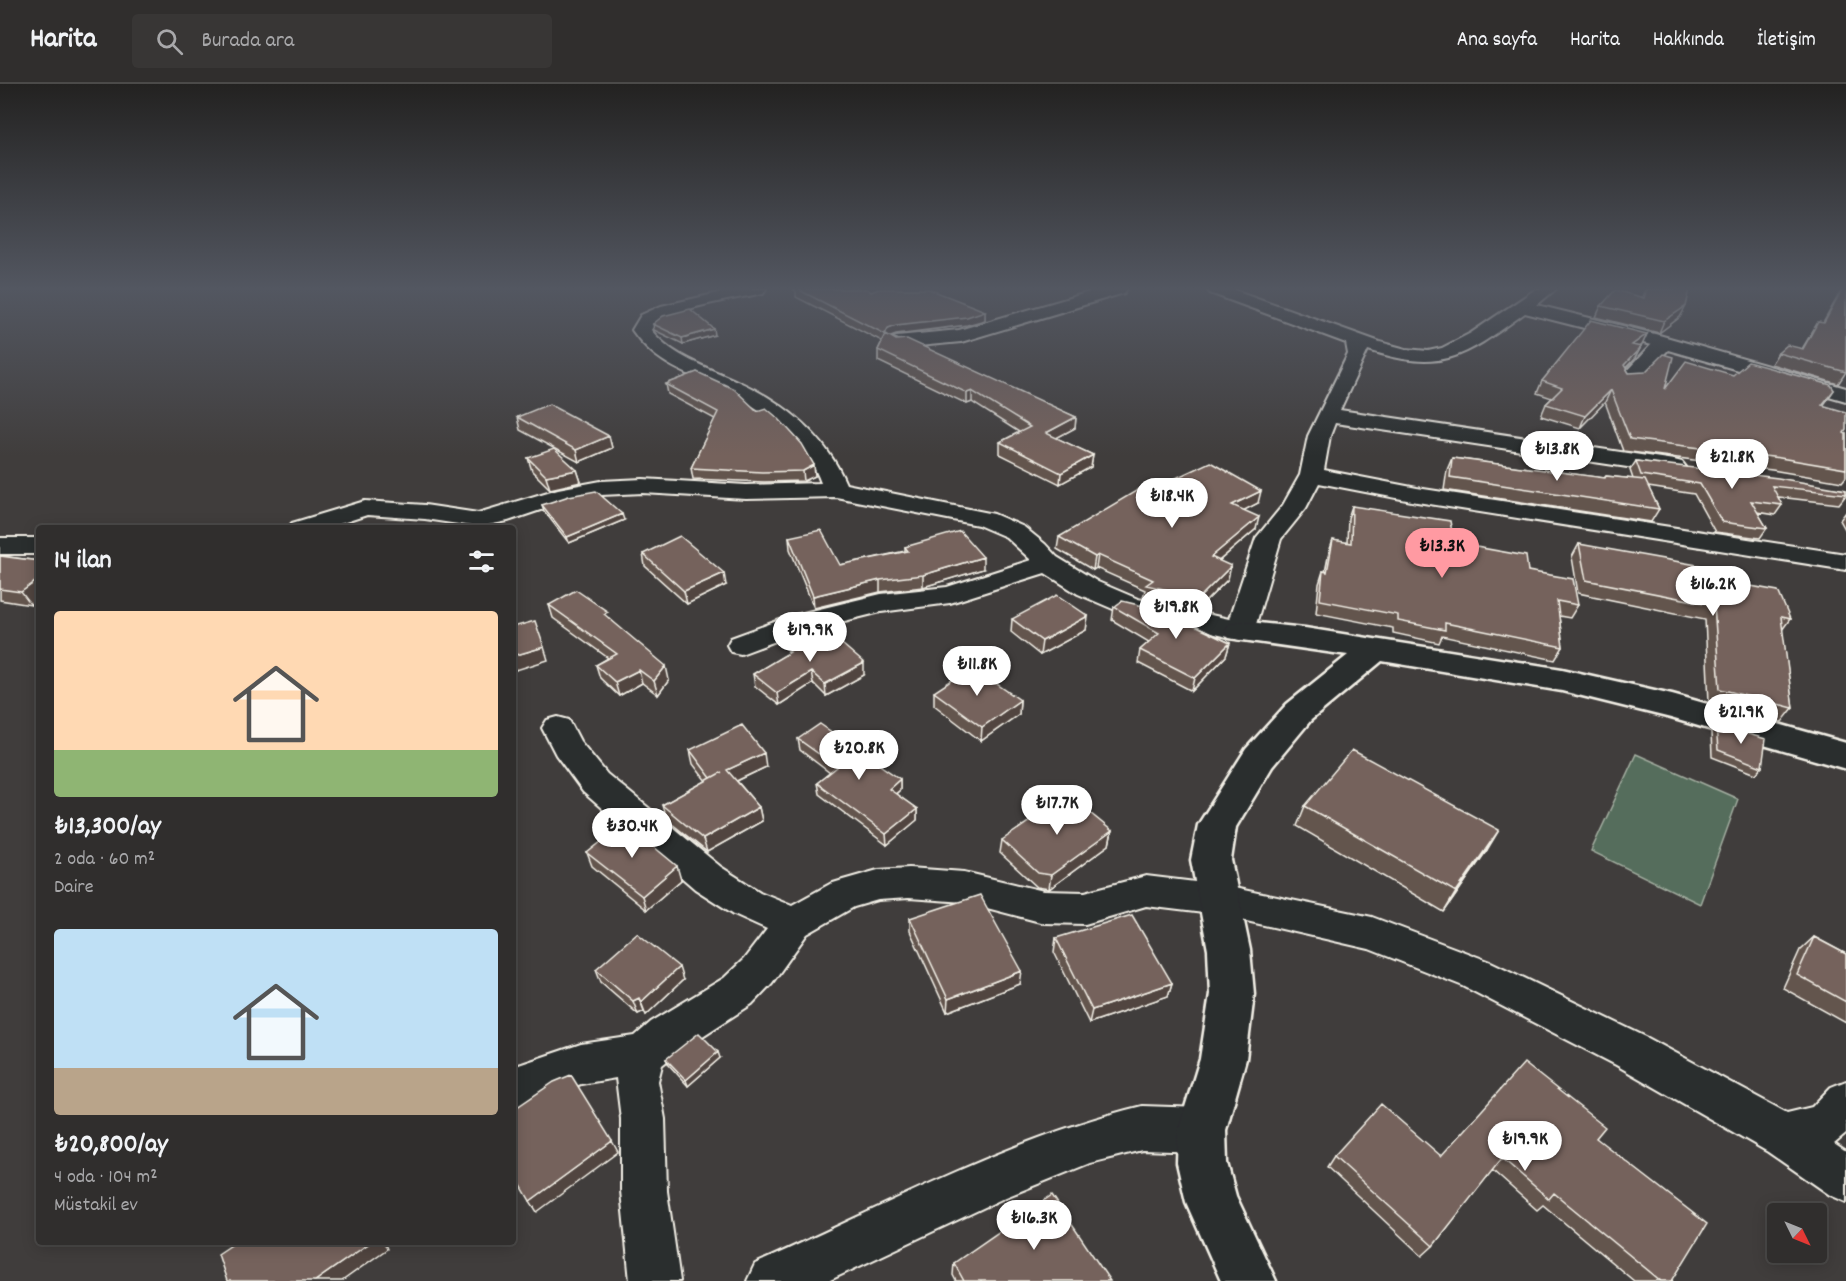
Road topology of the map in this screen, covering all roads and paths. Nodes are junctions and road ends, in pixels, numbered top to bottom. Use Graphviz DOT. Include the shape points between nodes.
graph roads {
  1 [pos="653,345"];
  2 [pos="1342,345"];
  3 [pos="1461,345"];
  4 [pos="1662,345"];
  5 [pos="1671,345"];
  6 [pos="1354,350"];
  7 [pos="1630,378"];
  8 [pos="1846,395"];
  9 [pos="1327,415"];
  10 [pos="1694,469"];
  11 [pos="1312,475"];
  12 [pos="836,490"];
  13 [pos="311,525"];
  14 [pos="0,546"];
  15 [pos="36,546"];
  16 [pos="1846,562"];
  17 [pos="1048,563"];
  18 [pos="1240,631"];
  19 [pos="741,645"];
  20 [pos="1377,649"];
  21 [pos="558,728"];
  22 [pos="1846,756"];
  23 [pos="1220,900"];
  24 [pos="794,923"];
  25 [pos="644,1054"];
  26 [pos="516,1087"];
  27 [pos="1846,1102"];
  28 [pos="1202,1130"];
  29 [pos="1784,1136"];
  30 [pos="1846,1179"];
  31 [pos="655,1281"];
  32 [pos="772,1281"];
  33 [pos="1249,1281"];
  1 -- 12 [label="street" via="674,362 765,403 812,446"];
  2 -- 6 [label="street"];
  3 -- 6 [label="street" via="1437,356"];
  4 -- 7 [label="street"];
  5 -- 8 [label="street"];
  6 -- 9 [label="street"];
  9 -- 10 [label="street"];
  9 -- 11 [label="street"];
  11 -- 16 [label="street"];
  11 -- 18 [label="street" via="1294,508 1269,538"];
  12 -- 13 [label="street" via="601,488 566,494 478,520 365,508"];
  12 -- 17 [label="street" via="985,519 1015,532"];
  14 -- 15 [label="street"];
  17 -- 18 [label="street" via="1088,588 1130,606"];
  17 -- 19 [label="street" via="951,595 881,603 791,625"];
  18 -- 20 [label="street"];
  20 -- 22 [label="street" via="1562,680 1672,706"];
  20 -- 23 [label="street" via="1299,712 1259,758 1217,825 1211,860"];
  21 -- 24 [label="street" via="567,747 595,783 708,878 747,903"];
  23 -- 24 [label="street" via="1146,891 1086,908 1044,907 964,887 909,883 878,885 843,895"];
  23 -- 28 [label="street" via="1232,994 1223,1059"];
  23 -- 29 [label="street" via="1372,933 1477,974 1631,1051"];
  24 -- 25 [label="street" via="738,991"];
  25 -- 26 [label="street" via="580,1064"];
  25 -- 31 [label="street" via="637,1081"];
  27 -- 29 [label="street" via="1824,1126"];
  28 -- 32 [label="street" via="1142,1128 1090,1141 992,1180"];
  28 -- 33 [label="street" via="1202,1163 1212,1202"];
  29 -- 30 [label="street"];
}
